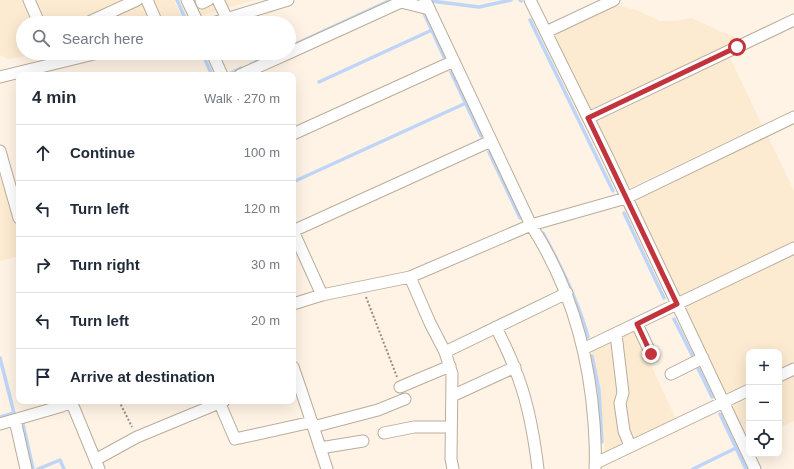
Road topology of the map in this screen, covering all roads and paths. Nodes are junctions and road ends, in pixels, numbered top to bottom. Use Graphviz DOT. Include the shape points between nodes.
graph roads {
  1 [pos="29,0"];
  2 [pos="137,0"];
  3 [pos="147,0"];
  4 [pos="187,0"];
  5 [pos="201,0"];
  6 [pos="208,0"];
  7 [pos="218,0"];
  8 [pos="288,0"];
  9 [pos="530,0"];
  10 [pos="614,0"];
  11 [pos="427,5"];
  12 [pos="36,16"];
  13 [pos="102,16"];
  14 [pos="154,16"];
  15 [pos="195,16"];
  16 [pos="225,16"];
  17 [pos="236,16"];
  18 [pos="794,20"];
  19 [pos="546,32"];
  20 [pos="296,50"];
  21 [pos="50,60"];
  22 [pos="215,60"];
  23 [pos="273,60"];
  24 [pos="454,61"];
  25 [pos="16,72"];
  26 [pos="16,72"];
  27 [pos="221,72"];
  28 [pos="247,72"];
  29 [pos="0,78"];
  30 [pos="794,117"];
  31 [pos="588,118"];
  32 [pos="296,133"];
  33 [pos="491,141"];
  34 [pos="0,151"];
  35 [pos="16,177"];
  36 [pos="8,181"];
  37 [pos="626,198"];
  38 [pos="16,208"];
  39 [pos="531,225"];
  40 [pos="296,230"];
  41 [pos="296,238"];
  42 [pos="794,248"];
  43 [pos="410,277"];
  44 [pos="362,287"];
  45 [pos="567,294"];
  46 [pos="322,295"];
  47 [pos="296,303"];
  48 [pos="677,304"];
  49 [pos="637,324"];
  50 [pos="496,327"];
  51 [pos="616,334"];
  52 [pos="583,349"];
  53 [pos="446,352"];
  54 [pos="651,354"];
  55 [pos="703,358"];
  56 [pos="450,366"];
  57 [pos="515,367"];
  58 [pos="671,374"];
  59 [pos="296,375"];
  60 [pos="400,386"];
  61 [pos="746,391"];
  62 [pos="452,396"];
  63 [pos="405,398"];
  64 [pos="724,402"];
  65 [pos="66,404"];
  66 [pos="73,404"];
  67 [pos="120,404"];
  68 [pos="217,404"];
  69 [pos="223,404"];
  70 [pos="15,420"];
  71 [pos="0,424"];
  72 [pos="312,424"];
  73 [pos="451,427"];
  74 [pos="384,433"];
  75 [pos="137,437"];
  76 [pos="363,441"];
  77 [pos="630,446"];
  78 [pos="320,448"];
  79 [pos="97,464"];
  80 [pos="595,466"];
  81 [pos="26,469"];
  82 [pos="327,469"];
  83 [pos="453,469"];
  84 [pos="538,469"];
  85 [pos="756,469"];
  1 -- 12 [label="street"];
  2 -- 13 [label="street"];
  3 -- 14 [label="street"];
  4 -- 15 [label="street"];
  5 -- 6 [label="street" via="202,3"];
  7 -- 16 [label="street"];
  8 -- 17 [label="street"];
  9 -- 19 [label="street"];
  10 -- 19 [label="street"];
  11 -- 20 [label="street" via="401,2"];
  11 -- 24 [label="street"];
  18 -- 31 [label="street"];
  19 -- 31 [label="street"];
  21 -- 25 [label="street"];
  22 -- 27 [label="street"];
  23 -- 28 [label="street"];
  24 -- 32 [label="street"];
  24 -- 33 [label="street"];
  26 -- 29 [label="street"];
  30 -- 37 [label="street"];
  31 -- 37 [label="street"];
  33 -- 39 [label="street"];
  33 -- 40 [label="street"];
  34 -- 36 [label="street"];
  35 -- 36 [label="street"];
  36 -- 38 [label="street"];
  37 -- 39 [label="street"];
  37 -- 48 [label="street"];
  39 -- 43 [label="street"];
  39 -- 45 [label="street"];
  41 -- 46 [label="street"];
  42 -- 48 [label="street"];
  43 -- 44 [label="street"];
  43 -- 53 [label="street"];
  44 -- 46 [label="street"];
  44 -- 60 [label="path"];
  45 -- 50 [label="street"];
  45 -- 52 [label="street"];
  46 -- 47 [label="street"];
  48 -- 49 [label="street"];
  48 -- 55 [label="street"];
  49 -- 51 [label="street"];
  49 -- 54 [label="street"];
  50 -- 53 [label="street"];
  50 -- 57 [label="street"];
  51 -- 52 [label="street"];
  51 -- 77 [label="street" via="623,392 620,403 624,431"];
  52 -- 80 [label="street" via="592,400"];
  53 -- 56 [label="street"];
  55 -- 58 [label="street"];
  55 -- 64 [label="street"];
  56 -- 60 [label="street"];
  56 -- 62 [label="street"];
  57 -- 62 [label="street"];
  57 -- 84 [label="street" via="534,437"];
  59 -- 72 [label="street"];
  61 -- 64 [label="street"];
  62 -- 73 [label="street"];
  63 -- 72 [label="street" via="378,410"];
  64 -- 77 [label="street"];
  64 -- 85 [label="street"];
  65 -- 70 [label="street"];
  66 -- 79 [label="street"];
  67 -- 75 [label="path"];
  68 -- 75 [label="street"];
  69 -- 72 [label="street" via="235,439"];
  70 -- 71 [label="street"];
  70 -- 81 [label="street"];
  72 -- 78 [label="street"];
  73 -- 74 [label="street" via="414,427"];
  73 -- 83 [label="street"];
  75 -- 79 [label="street"];
  76 -- 78 [label="street"];
  77 -- 80 [label="street"];
  78 -- 82 [label="street"];
}
